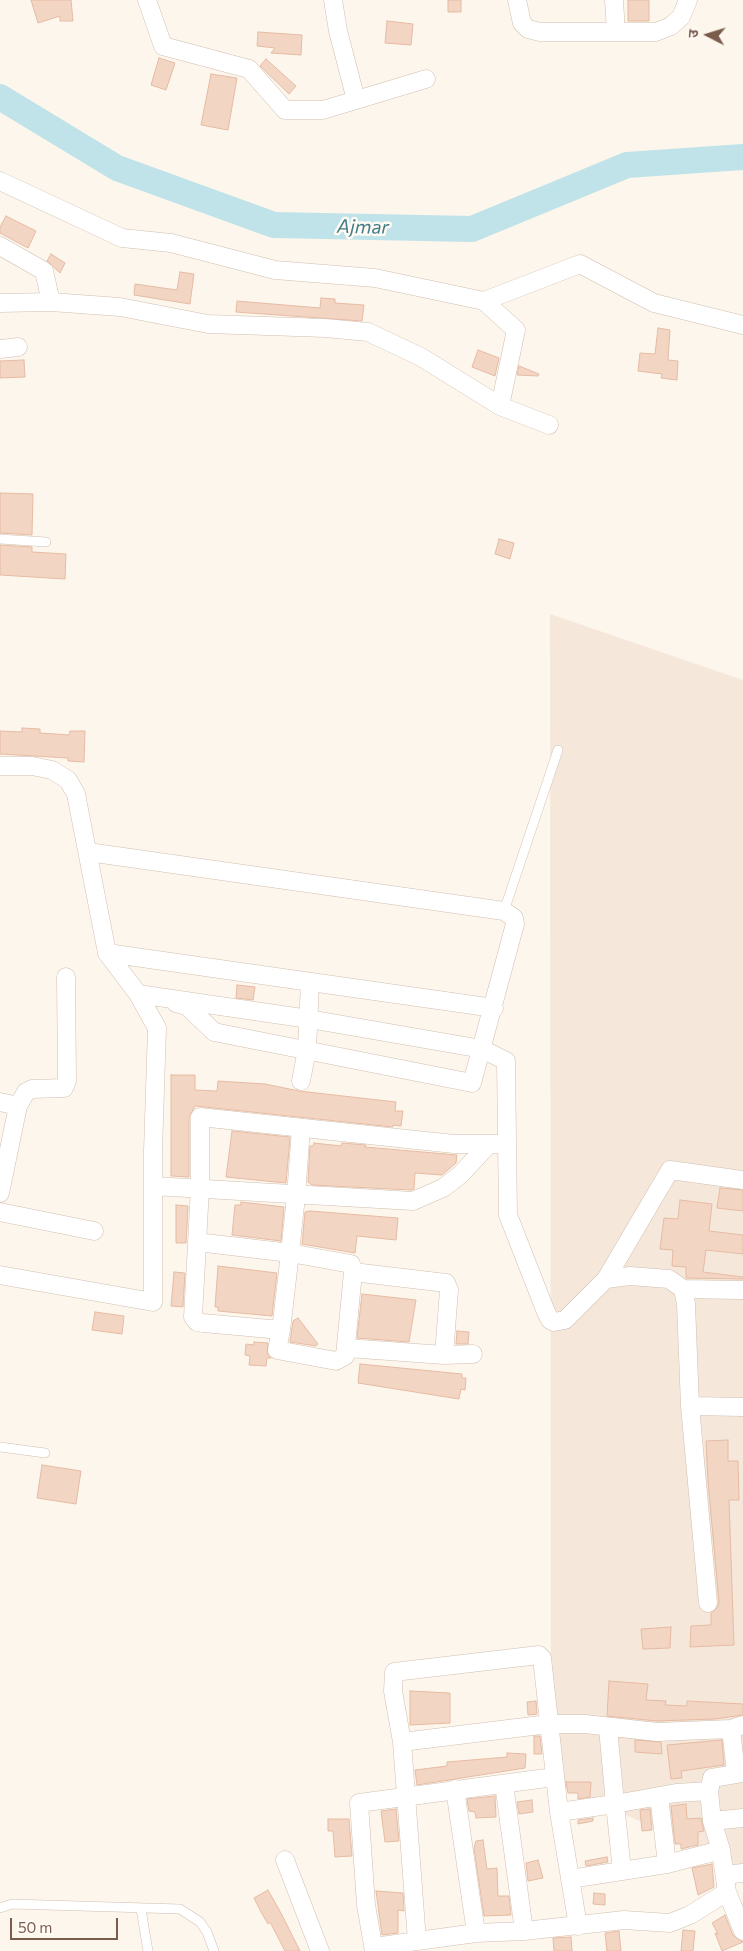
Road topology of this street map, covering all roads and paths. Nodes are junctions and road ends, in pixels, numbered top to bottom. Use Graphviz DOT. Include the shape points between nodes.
graph roads {
  1 [pos="147,0"];
  2 [pos="333,0"];
  3 [pos="517,0"];
  4 [pos="614,0"];
  5 [pos="688,0"];
  6 [pos="616,32"];
  7 [pos="426,80"];
  8 [pos="356,100"];
  9 [pos="0,181"];
  10 [pos="3,250"];
  11 [pos="484,301"];
  12 [pos="52,302"];
  13 [pos="0,303"];
  14 [pos="743,325"];
  15 [pos="18,347"];
  16 [pos="0,349"];
  17 [pos="500,406"];
  18 [pos="549,425"];
  19 [pos="0,540"];
  20 [pos="46,542"];
  21 [pos="558,750"];
  22 [pos="0,766"];
  23 [pos="88,852"];
  24 [pos="504,911"];
  25 [pos="107,953"];
  26 [pos="66,977"];
  27 [pos="310,982"];
  28 [pos="138,994"];
  29 [pos="494,1008"];
  30 [pos="309,1019"];
  31 [pos="482,1049"];
  32 [pos="307,1050"];
  33 [pos="301,1081"];
  34 [pos="0,1102"];
  35 [pos="18,1106"];
  36 [pos="301,1128"];
  37 [pos="489,1144"];
  38 [pos="507,1144"];
  39 [pos="4,1159"];
  40 [pos="743,1180"];
  41 [pos="153,1186"];
  42 [pos="200,1188"];
  43 [pos="0,1193"];
  44 [pos="296,1196"];
  45 [pos="0,1212"];
  46 [pos="94,1231"];
  47 [pos="197,1242"];
  48 [pos="290,1253"];
  49 [pos="353,1272"];
  50 [pos="0,1275"];
  51 [pos="606,1278"];
  52 [pos="683,1290"];
  53 [pos="743,1290"];
  54 [pos="281,1330"];
  55 [pos="347,1348"];
  56 [pos="473,1354"];
  57 [pos="444,1355"];
  58 [pos="690,1406"];
  59 [pos="743,1407"];
  60 [pos="0,1447"];
  61 [pos="45,1453"];
  62 [pos="708,1603"];
  63 [pos="548,1724"];
  64 [pos="737,1727"];
  65 [pos="608,1728"];
  66 [pos="402,1742"];
  67 [pos="739,1773"];
  68 [pos="554,1777"];
  69 [pos="504,1784"];
  70 [pos="454,1789"];
  71 [pos="709,1791"];
  72 [pos="406,1796"];
  73 [pos="659,1796"];
  74 [pos="615,1804"];
  75 [pos="559,1812"];
  76 [pos="743,1818"];
  77 [pos="712,1821"];
  78 [pos="721,1850"];
  79 [pos="285,1860"];
  80 [pos="667,1864"];
  81 [pos="622,1871"];
  82 [pos="743,1873"];
  83 [pos="725,1875"];
  84 [pos="570,1879"];
  85 [pos="727,1892"];
  86 [pos="0,1908"];
  87 [pos="141,1909"];
  88 [pos="578,1926"];
  89 [pos="524,1931"];
  90 [pos="743,1931"];
  91 [pos="476,1933"];
  92 [pos="417,1941"];
  93 [pos="374,1949"];
  94 [pos="148,1951"];
  95 [pos="214,1951"];
  96 [pos="320,1951"];
  1 -- 8 [label="street" via="163,46 249,68 285,110 323,110"];
  2 -- 8 [label="street"];
  3 -- 6 [label="street" via="522,23 528,29 540,32"];
  4 -- 6 [label="street"];
  5 -- 6 [label="street" via="681,17 671,26 656,32"];
  7 -- 8 [label="street"];
  9 -- 11 [label="street" via="122,238 171,243 275,270 375,278"];
  10 -- 12 [label="street" via="44,271"];
  11 -- 14 [label="street" via="580,264 654,303"];
  11 -- 17 [label="street" via="516,330"];
  12 -- 13 [label="street"];
  12 -- 17 [label="street" via="120,306 208,324 368,332 420,357"];
  15 -- 16 [label="street"];
  17 -- 18 [label="street"];
  19 -- 20 [label="lane"];
  21 -- 24 [label="lane"];
  22 -- 23 [label="street" via="52,770 68,780 76,794"];
  23 -- 24 [label="street"];
  23 -- 25 [label="street"];
  24 -- 29 [label="street" via="511,914 515,924"];
  25 -- 27 [label="street"];
  25 -- 28 [label="street"];
  26 -- 35 [label="street" via="67,1080 64,1088 26,1092"];
  27 -- 29 [label="street"];
  27 -- 30 [label="street"];
  28 -- 30 [label="street"];
  28 -- 32 [label="street" via="186,1006 214,1032"];
  28 -- 41 [label="street" via="157,1028"];
  29 -- 31 [label="street"];
  30 -- 31 [label="street"];
  30 -- 32 [label="street"];
  31 -- 32 [label="street" via="472,1083"];
  31 -- 38 [label="street" via="506,1060"];
  32 -- 33 [label="street"];
  34 -- 35 [label="street"];
  35 -- 39 [label="street"];
  36 -- 37 [label="street" via="454,1144"];
  36 -- 42 [label="street" via="200,1117"];
  36 -- 44 [label="street"];
  37 -- 38 [label="street"];
  37 -- 44 [label="street" via="443,1188 413,1201"];
  38 -- 51 [label="street" via="508,1215 550,1320 560,1323 565,1320"];
  39 -- 43 [label="street"];
  40 -- 51 [label="street" via="670,1170"];
  41 -- 42 [label="street"];
  41 -- 50 [label="street" via="153,1302"];
  42 -- 44 [label="street"];
  42 -- 47 [label="street"];
  44 -- 48 [label="street"];
  45 -- 46 [label="street"];
  47 -- 48 [label="street"];
  47 -- 54 [label="street" via="193,1316 197,1322"];
  48 -- 49 [label="street" via="351,1264"];
  48 -- 54 [label="street"];
  49 -- 55 [label="street"];
  49 -- 57 [label="street" via="446,1283 449,1290"];
  51 -- 52 [label="street" via="669,1279"];
  52 -- 53 [label="street"];
  52 -- 58 [label="street"];
  54 -- 55 [label="street" via="278,1352 336,1361 345,1356"];
  55 -- 57 [label="street"];
  56 -- 57 [label="street"];
  58 -- 59 [label="street"];
  58 -- 62 [label="street"];
  60 -- 61 [label="lane"];
  63 -- 65 [label="street"];
  63 -- 66 [label="street"];
  63 -- 66 [label="street" via="542,1658 539,1655 403,1670 394,1672 393,1679"];
  63 -- 68 [label="street"];
  64 -- 65 [label="street" via="657,1732"];
  64 -- 67 [label="street"];
  65 -- 74 [label="street"];
  66 -- 72 [label="street"];
  67 -- 71 [label="street" via="712,1778"];
  68 -- 69 [label="street"];
  68 -- 75 [label="street"];
  69 -- 70 [label="street"];
  69 -- 89 [label="street"];
  70 -- 72 [label="street"];
  70 -- 91 [label="street"];
  71 -- 73 [label="street"];
  71 -- 77 [label="street"];
  72 -- 92 [label="street"];
  72 -- 93 [label="street" via="359,1802 366,1905"];
  73 -- 74 [label="street"];
  73 -- 80 [label="street"];
  74 -- 75 [label="street"];
  74 -- 81 [label="street"];
  75 -- 84 [label="street"];
  76 -- 77 [label="street"];
  77 -- 78 [label="street"];
  78 -- 80 [label="street"];
  78 -- 83 [label="street"];
  79 -- 96 [label="street"];
  80 -- 81 [label="street"];
  81 -- 84 [label="street"];
  82 -- 83 [label="street"];
  83 -- 85 [label="street"];
  84 -- 88 [label="street"];
  85 -- 88 [label="street" via="690,1915 670,1922 624,1920"];
  85 -- 90 [label="street"];
  86 -- 87 [label="lane" via="12,1904"];
  87 -- 94 [label="lane"];
  87 -- 95 [label="lane" via="180,1909 200,1922"];
  88 -- 89 [label="street"];
  89 -- 91 [label="street"];
  91 -- 92 [label="street"];
  92 -- 93 [label="street"];
}
